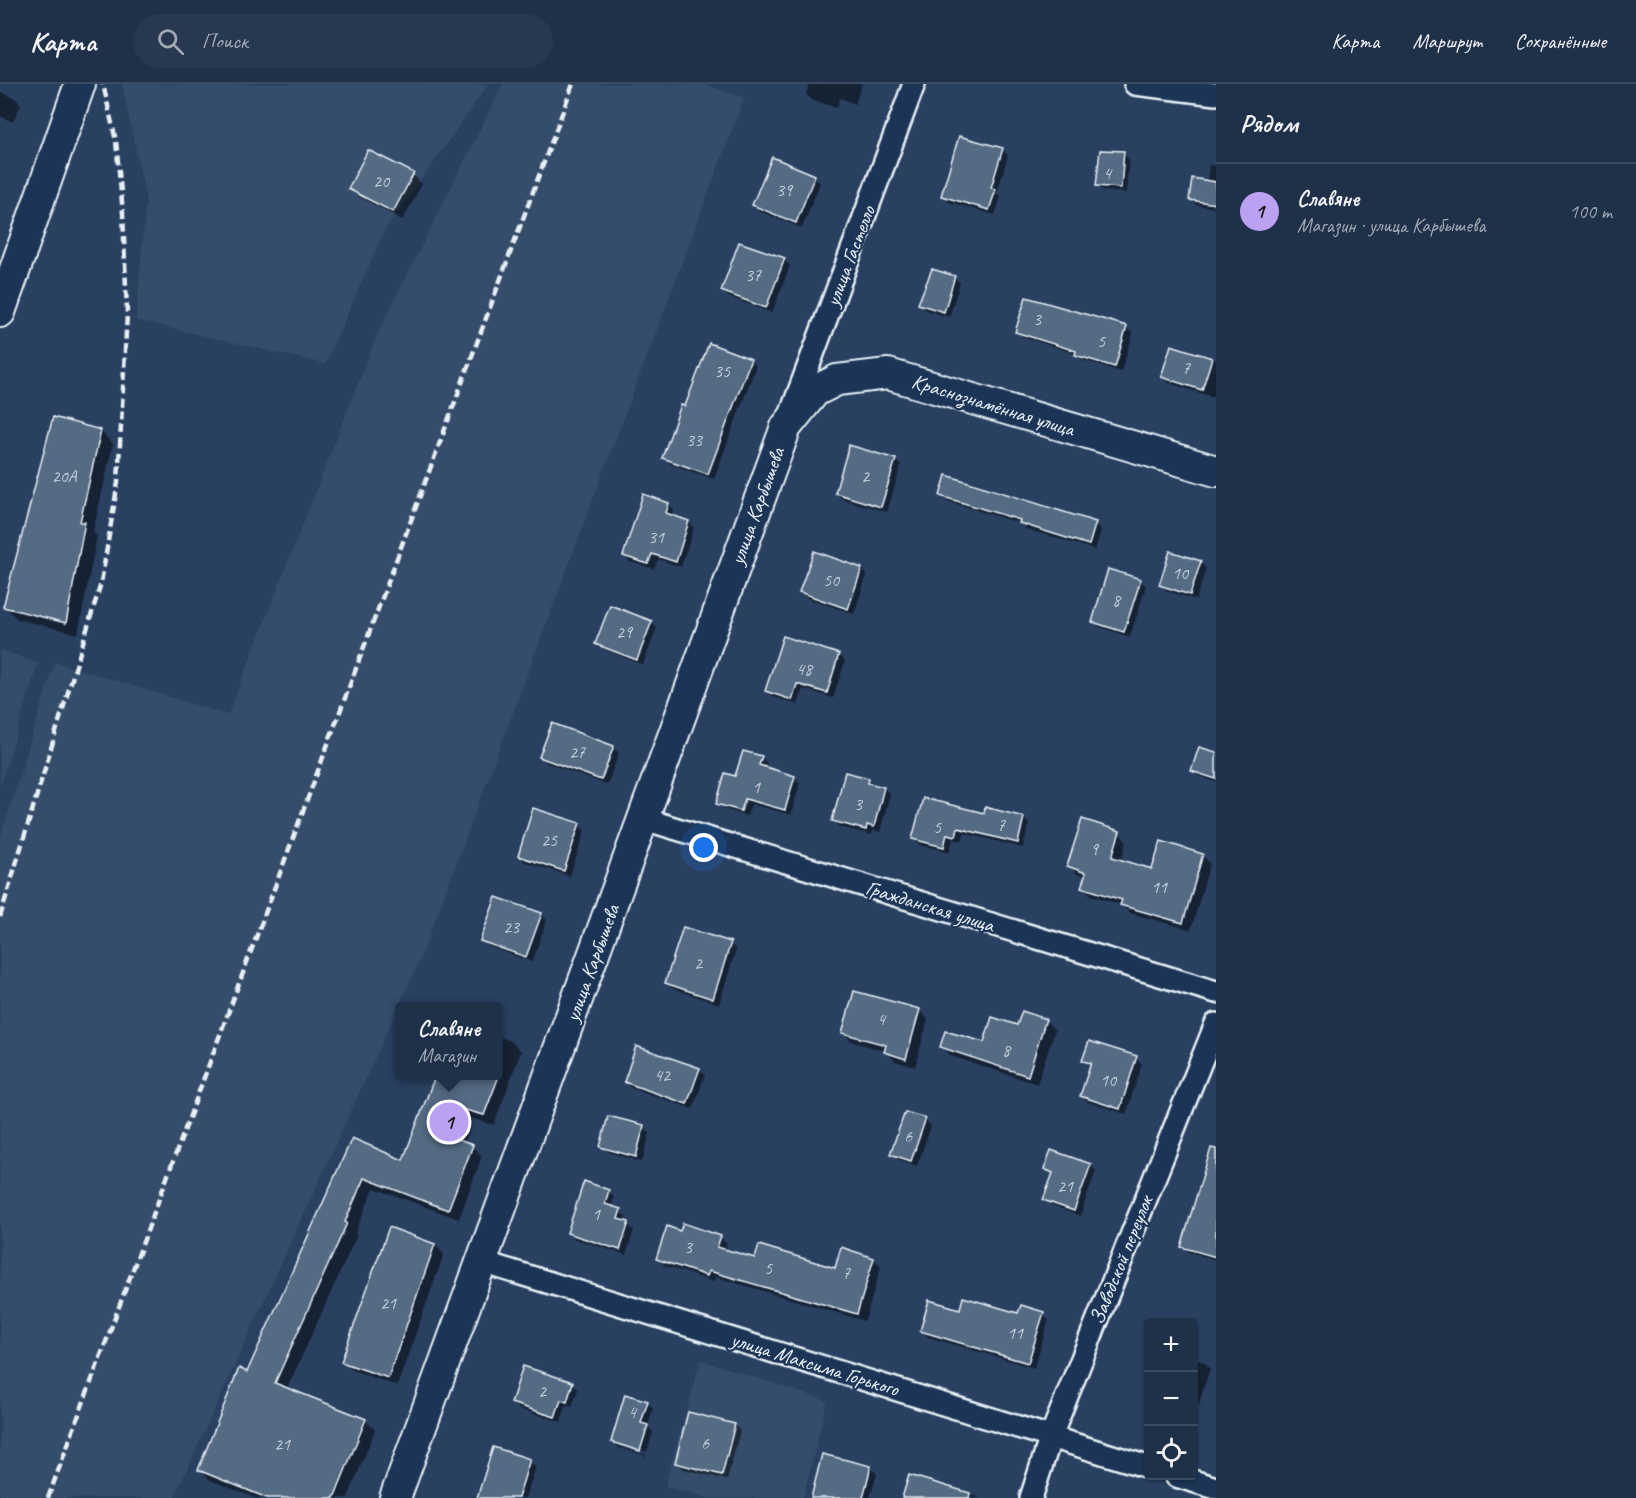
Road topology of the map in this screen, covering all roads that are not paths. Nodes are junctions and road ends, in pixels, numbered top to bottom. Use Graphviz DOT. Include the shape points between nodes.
graph roads {
  1 [pos="80,84"];
  2 [pos="914,84"];
  3 [pos="1135,84"];
  4 [pos="1216,94"];
  5 [pos="0,312"];
  6 [pos="786,428"];
  7 [pos="1216,471"];
  8 [pos="644,819"];
  9 [pos="1216,992"];
  10 [pos="1216,1024"];
  11 [pos="482,1262"];
  12 [pos="1051,1436"];
  13 [pos="1144,1465"];
  14 [pos="1189,1480"];
  15 [pos="1216,1488"];
  16 [pos="395,1498"];
  17 [pos="1031,1498"];
  1 -- 5 [label="main road"];
  2 -- 6 [label="street, улица Гастелло"];
  3 -- 4 [label="street"];
  6 -- 7 [label="main road, Краснознамённая улица" via="815,391 837,380 888,374"];
  6 -- 8 [label="main road, улица Карбышева"];
  8 -- 9 [label="street, Гражданская улица"];
  8 -- 11 [label="main road, улица Карбышева"];
  10 -- 12 [label="street, Заводской переулок"];
  11 -- 12 [label="street, улица Максима Горького"];
  11 -- 16 [label="main road, улица Карбышева"];
  12 -- 13 [label="street, улица Максима Горького"];
  12 -- 17 [label="street, Заводской переулок"];
  14 -- 15 [label="street"];
}
